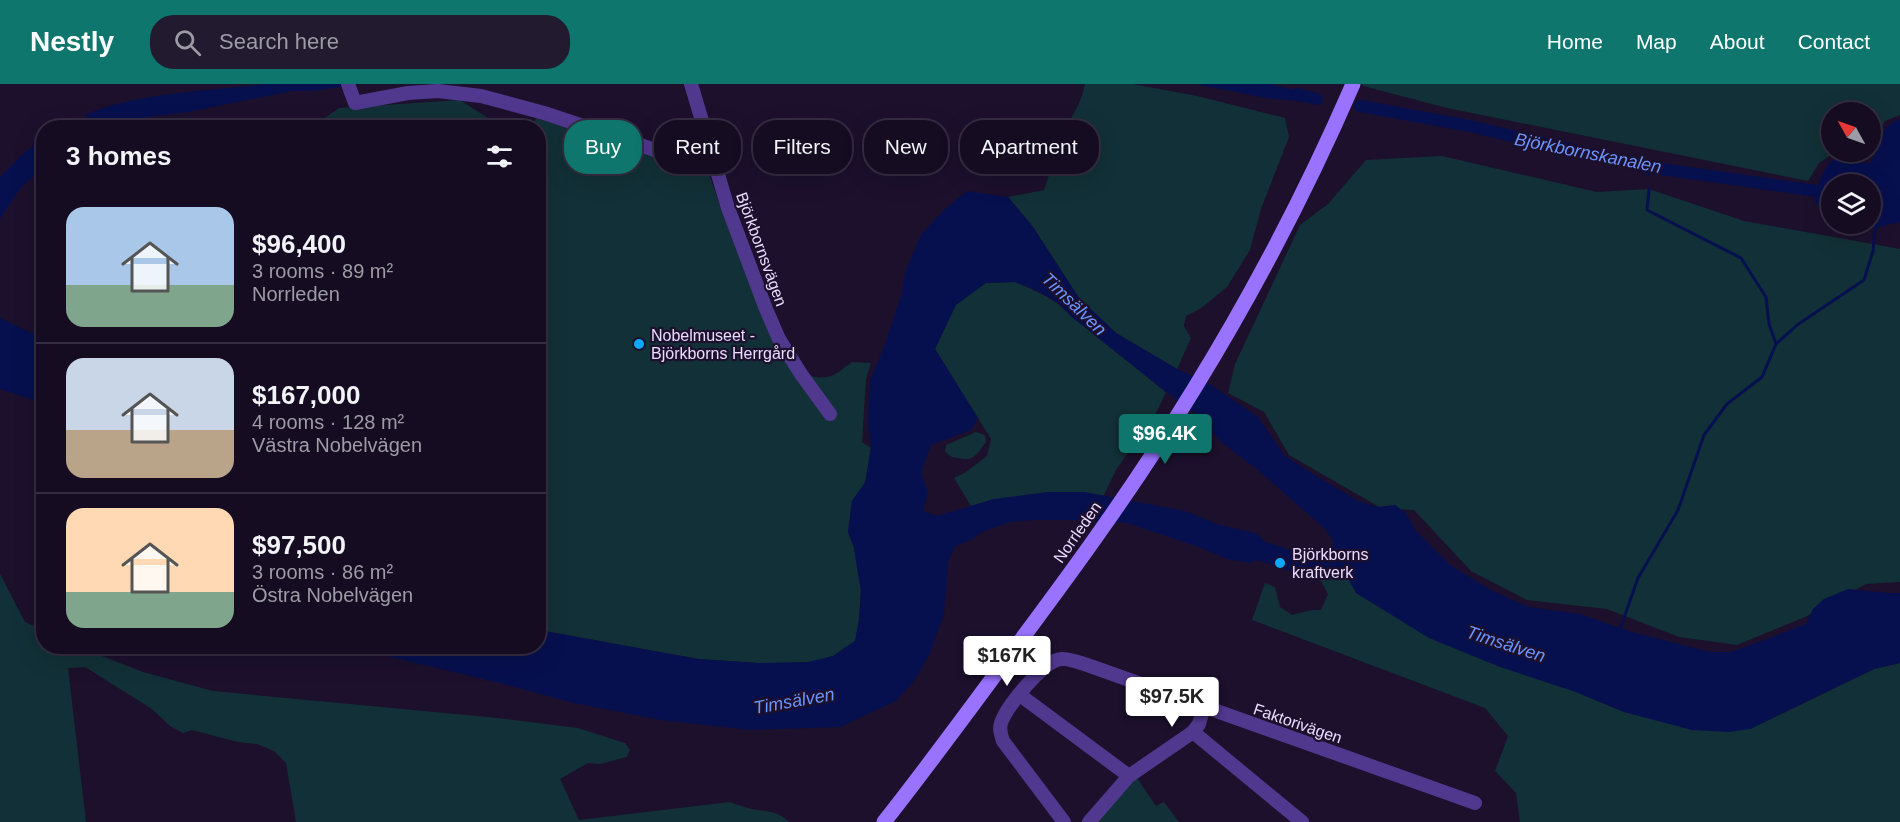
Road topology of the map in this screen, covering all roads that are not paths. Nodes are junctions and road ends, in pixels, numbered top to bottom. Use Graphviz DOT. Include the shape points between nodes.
graph roads {
  1 [pos="690,84"];
  2 [pos="1353,84"];
  3 [pos="349,86"];
  4 [pos="701,120"];
  5 [pos="654,150"];
  6 [pos="718,174"];
  7 [pos="830,414"];
  8 [pos="1020,695"];
  9 [pos="1204,707"];
  10 [pos="1193,732"];
  11 [pos="1129,776"];
  12 [pos="1475,803"];
  13 [pos="884,822"];
  14 [pos="1064,822"];
  15 [pos="1089,822"];
  16 [pos="1302,822"];
  1 -- 4 [label="street, Björkbornsvägen"];
  2 -- 13 [label="street, Norrleden" via="1278,242 1177,416 1101,530"];
  3 -- 5 [label="street" via="355,103 418,93 481,96"];
  6 -- 7 [label="street, Björkbornsvägen" via="738,237 779,339"];
  8 -- 9 [label="street, Faktorivägen" via="1035,675 1061,658"];
  8 -- 11 [label="street"];
  8 -- 14 [label="street" via="1001,720 999,730 1003,741"];
  9 -- 10 [label="street"];
  9 -- 12 [label="street, Faktorivägen"];
  10 -- 11 [label="street"];
  10 -- 16 [label="street"];
  11 -- 15 [label="street"];
}
